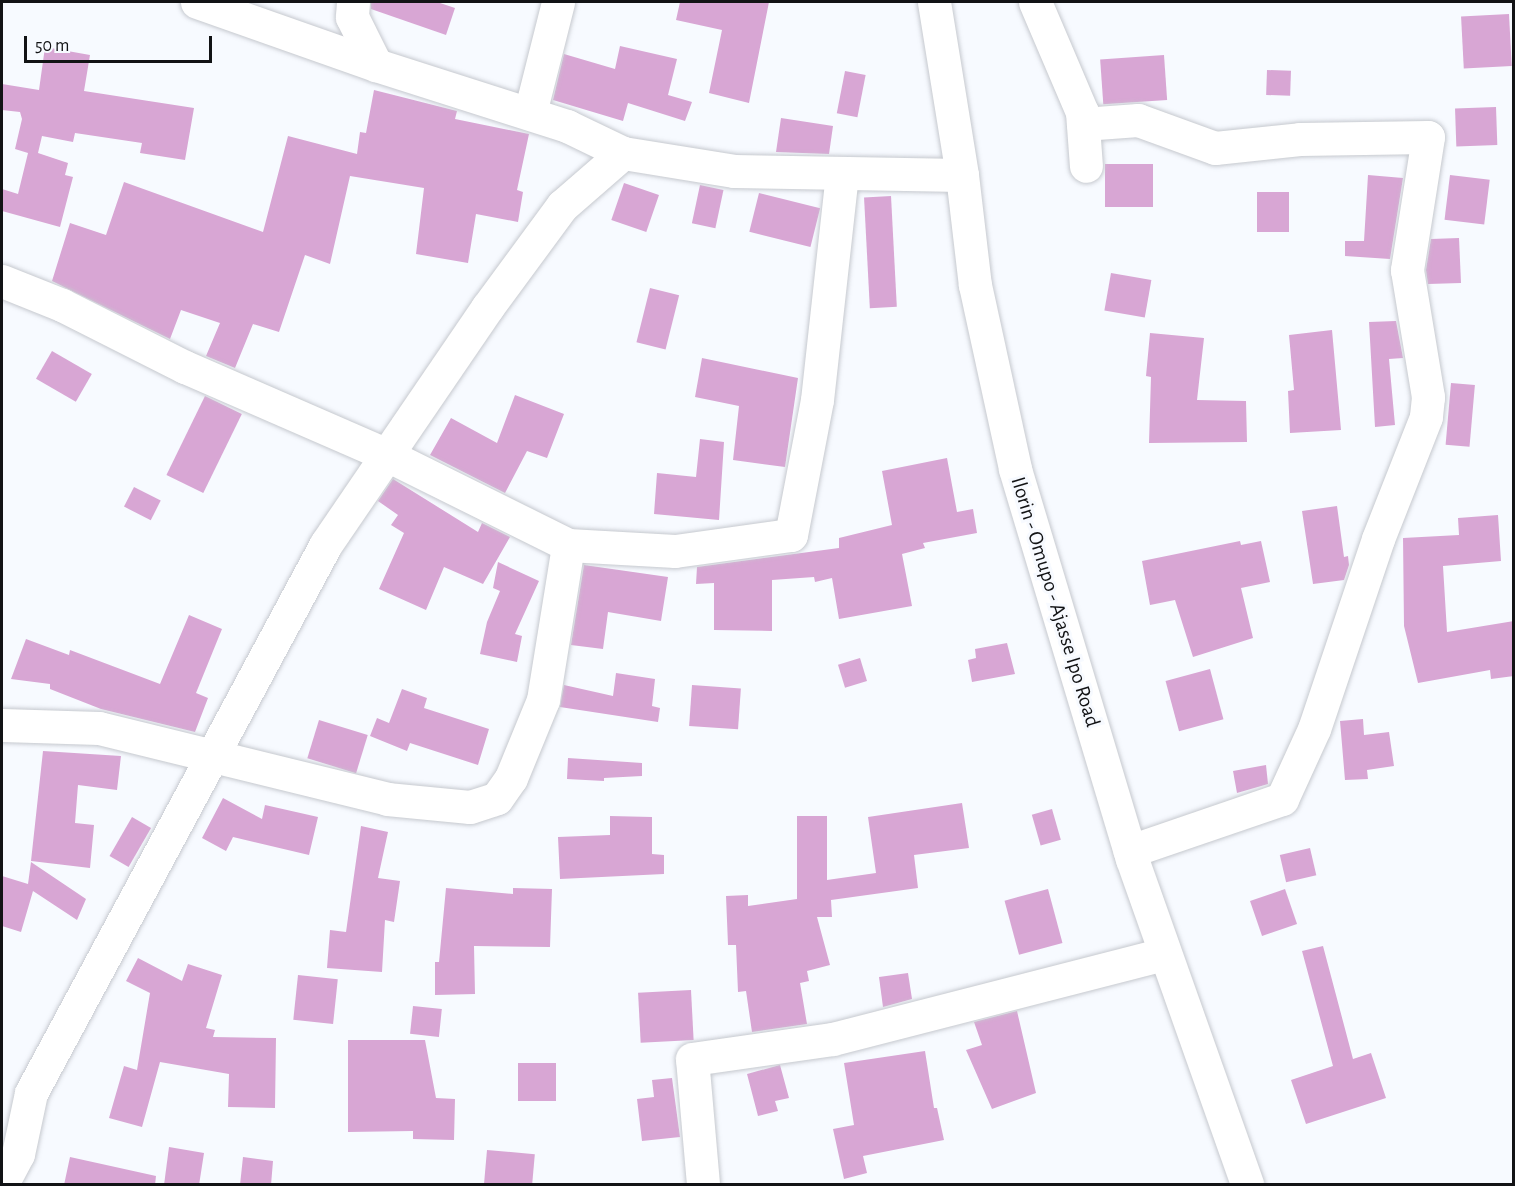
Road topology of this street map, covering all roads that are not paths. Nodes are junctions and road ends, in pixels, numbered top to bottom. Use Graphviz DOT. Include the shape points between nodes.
graph roads {
  1 [pos="197,2"];
  2 [pos="353,2"];
  3 [pos="558,2"];
  4 [pos="934,2"];
  5 [pos="1035,2"];
  6 [pos="376,65"];
  7 [pos="530,112"];
  8 [pos="1083,124"];
  9 [pos="623,153"];
  10 [pos="1086,166"];
  11 [pos="842,175"];
  12 [pos="962,175"];
  13 [pos="2,281"];
  14 [pos="385,454"];
  15 [pos="568,545"];
  16 [pos="2,725"];
  17 [pos="216,754"];
  18 [pos="1130,852"];
  19 [pos="1164,954"];
  20 [pos="2,1184"];
  21 [pos="703,1185"];
  22 [pos="1247,1185"];
  1 -- 6 [label="main road"];
  2 -- 6 [label="main road" via="352,17"];
  3 -- 7 [label="main road"];
  4 -- 12 [label="main road, Ilorin - Omupo - Ajasse Ipo Road"];
  5 -- 8 [label="main road" via="1082,112"];
  6 -- 7 [label="main road"];
  7 -- 9 [label="main road"];
  8 -- 10 [label="main road"];
  8 -- 18 [label="main road" via="1138,120 1215,148 1300,139 1428,137 1407,270 1428,397 1426,417 1378,539 1314,729 1282,799"];
  9 -- 11 [label="main road" via="734,171"];
  9 -- 14 [label="main road" via="562,206"];
  11 -- 12 [label="main road"];
  11 -- 15 [label="main road" via="817,400 791,535 675,551"];
  12 -- 18 [label="main road, Ilorin - Omupo - Ajasse Ipo Road" via="975,285 1015,469"];
  13 -- 14 [label="main road" via="62,305 185,367"];
  14 -- 15 [label="main road"];
  14 -- 17 [label="main road" via="326,544"];
  15 -- 17 [label="main road" via="543,700 511,778 497,798 470,807 387,799"];
  16 -- 17 [label="main road" via="99,728"];
  17 -- 20 [label="main road" via="31,1093 18,1154"];
  18 -- 19 [label="main road, Ilorin - Omupo - Ajasse Ipo Road"];
  19 -- 21 [label="main road" via="833,1039 692,1059"];
  19 -- 22 [label="main road, Ilorin - Omupo - Ajasse Ipo Road"];
}
